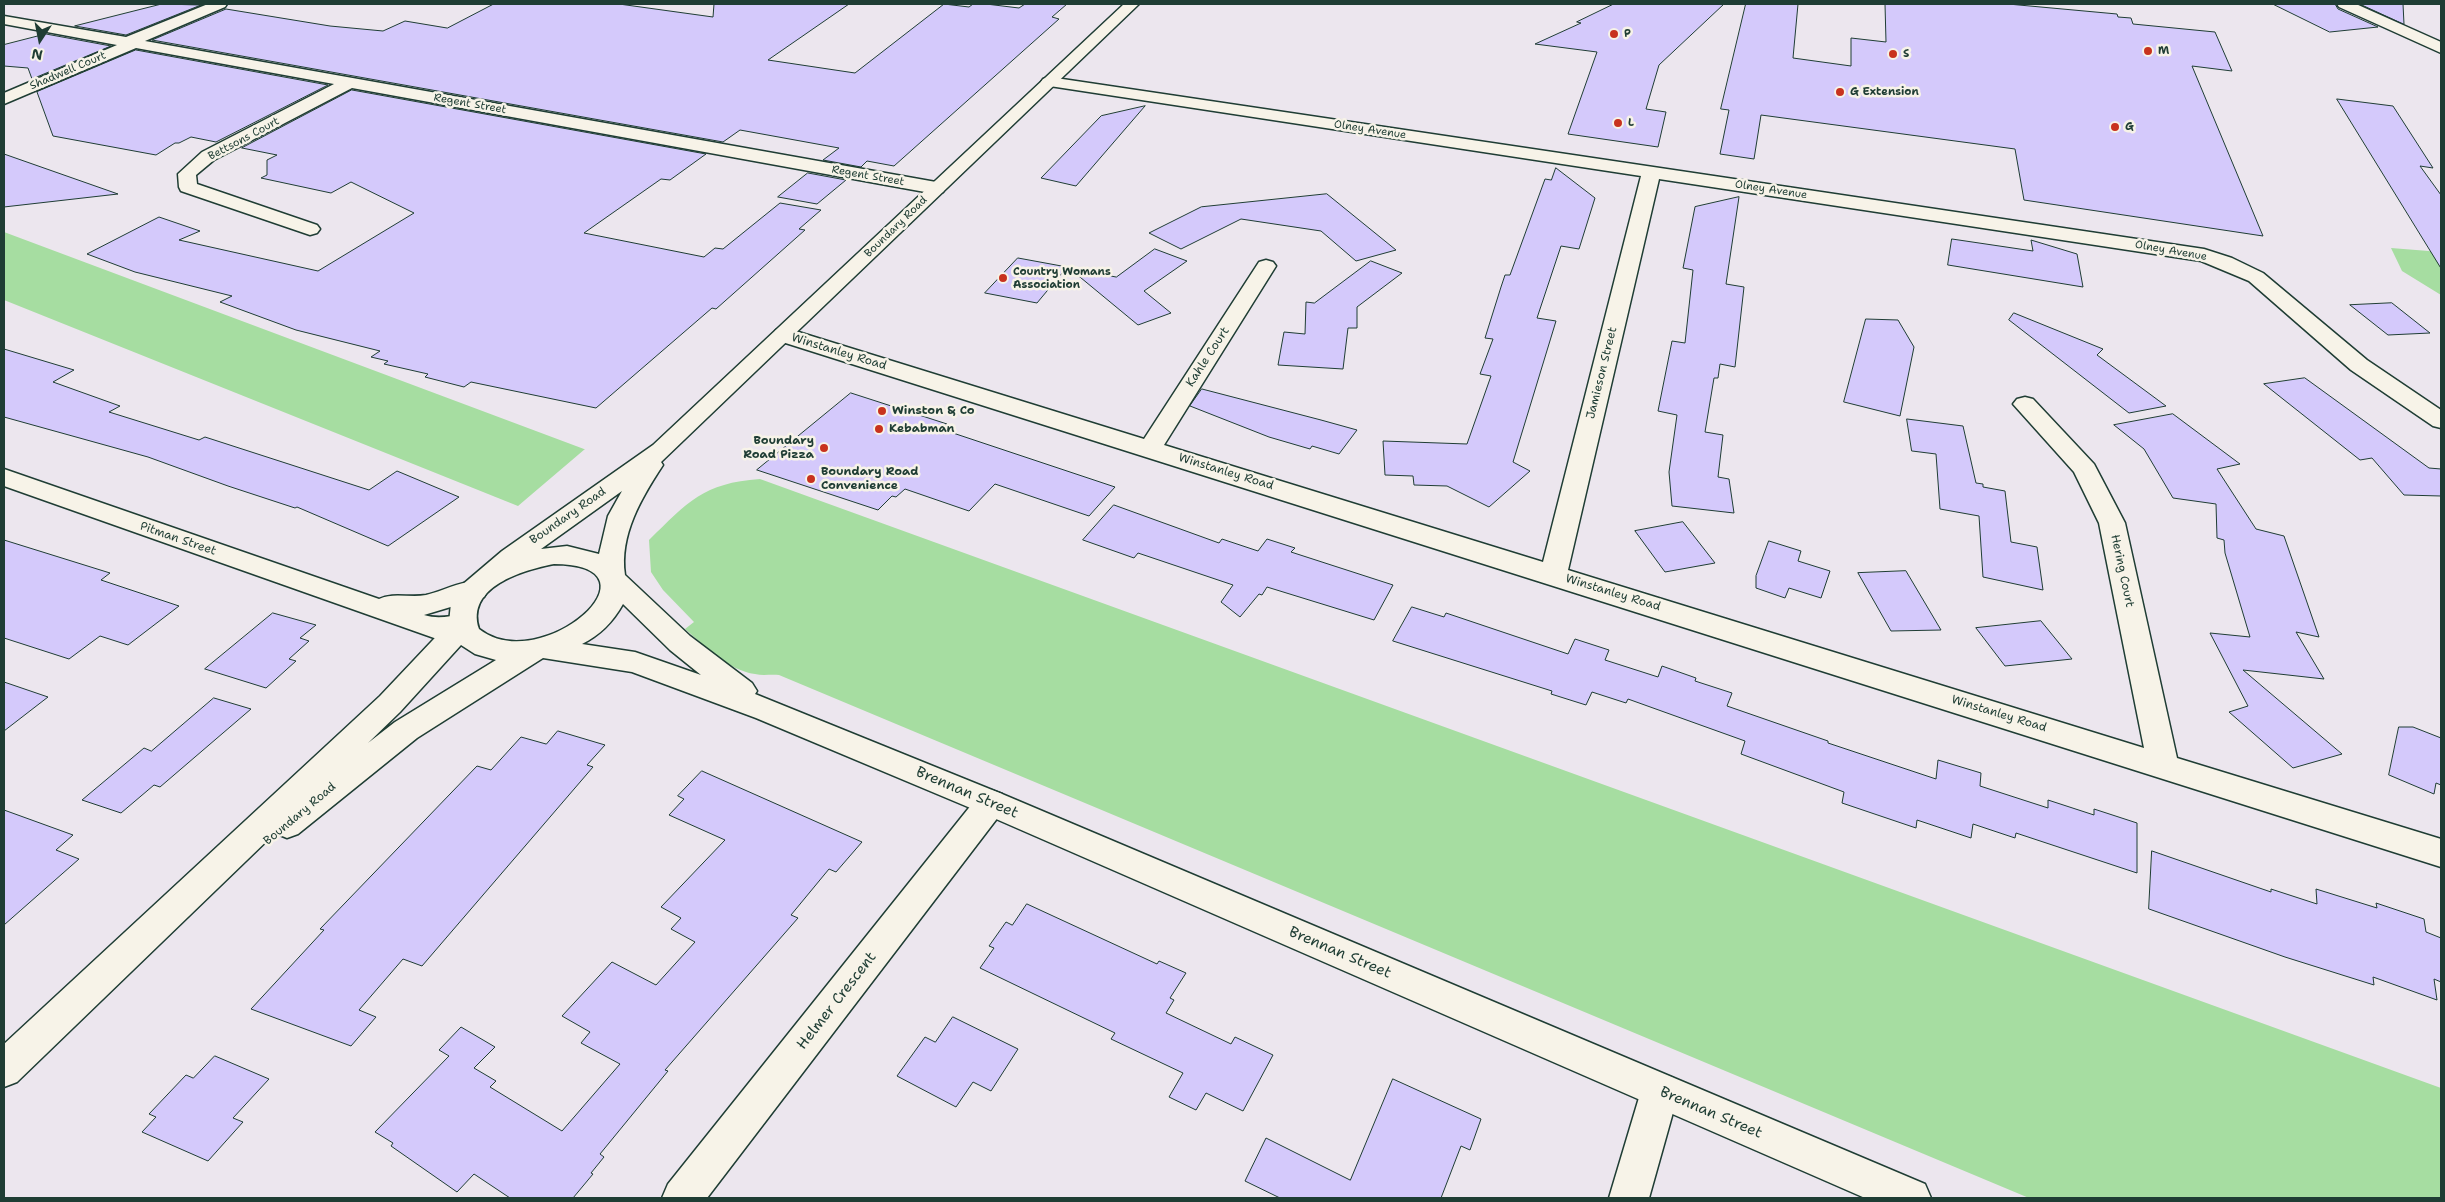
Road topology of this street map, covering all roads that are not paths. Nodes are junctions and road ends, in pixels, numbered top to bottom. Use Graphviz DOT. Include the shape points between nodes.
graph roads {
  1 [pos="220,4"];
  2 [pos="1132,4"];
  3 [pos="2344,4"];
  4 [pos="4,20"];
  5 [pos="129,43"];
  6 [pos="2441,48"];
  7 [pos="1049,82"];
  8 [pos="349,83"];
  9 [pos="4,99"];
  10 [pos="1651,172"];
  11 [pos="936,188"];
  12 [pos="310,229"];
  13 [pos="1266,266"];
  14 [pos="784,335"];
  15 [pos="2025,404"];
  16 [pos="2441,421"];
  17 [pos="1150,448"];
  18 [pos="660,452"];
  19 [pos="4,477"];
  20 [pos="1554,574"];
  21 [pos="612,577"];
  22 [pos="477,587"];
  23 [pos="353,601"];
  24 [pos="464,625"];
  25 [pos="538,648"];
  26 [pos="767,710"];
  27 [pos="2163,765"];
  28 [pos="991,803"];
  29 [pos="2441,853"];
  30 [pos="78,998"];
  31 [pos="4,1069"];
  32 [pos="1660,1090"];
  33 [pos="682,1198"];
  34 [pos="1629,1198"];
  35 [pos="1911,1198"];
  1 -- 5 [label="street, Shadwell Court"];
  2 -- 7 [label="street, Boundary Road"];
  3 -- 6 [label="street"];
  4 -- 5 [label="street, Regent Street"];
  5 -- 8 [label="street, Regent Street"];
  5 -- 9 [label="street, Shadwell Court"];
  7 -- 10 [label="street, Olney Avenue"];
  7 -- 11 [label="street, Boundary Road"];
  8 -- 11 [label="street, Regent Street"];
  8 -- 12 [label="street, Bettsons Court" via="208,156 187,174 188,187"];
  10 -- 16 [label="street, Olney Avenue" via="2204,255 2256,277 2359,365"];
  10 -- 20 [label="street, Jamieson Street"];
  11 -- 14 [label="street, Boundary Road"];
  13 -- 17 [label="street, Kahle Court"];
  14 -- 17 [label="street, Winstanley Road"];
  14 -- 18 [label="street, Boundary Road"];
  15 -- 27 [label="street, Hering Court" via="2085,469 2112,523"];
  17 -- 20 [label="street, Winstanley Road"];
  18 -- 21 [label="street, Boundary Road" via="625,502 620,515 612,548"];
  18 -- 22 [label="street, Boundary Road" via="516,553"];
  19 -- 23 [label="street, Pitman Street"];
  20 -- 27 [label="street, Winstanley Road"];
  21 -- 22 [label="street" via="602,563 594,559 554,555 519,563"];
  21 -- 25 [label="street" via="610,602 599,617 571,637"];
  21 -- 26 [label="street, Brennan Street" via="693,654"];
  22 -- 23 [label="street, Pitman Street" via="434,603 410,607"];
  22 -- 24 [label="street" via="463,607"];
  23 -- 24 [label="street, Pitman Street" via="437,629"];
  24 -- 25 [label="street" via="469,636 489,647 511,651"];
  24 -- 30 [label="street, Boundary Road" via="390,704"];
  25 -- 26 [label="street, Brennan Street" via="635,662"];
  25 -- 30 [label="street, Boundary Road" via="389,743"];
  26 -- 28 [label="street, Brennan Street"];
  27 -- 29 [label="street, Winstanley Road"];
  28 -- 32 [label="street, Brennan Street"];
  28 -- 33 [label="street, Helmer Crescent"];
  30 -- 31 [label="street, Boundary Road"];
  32 -- 34 [label="street"];
  32 -- 35 [label="street, Brennan Street"];
}
